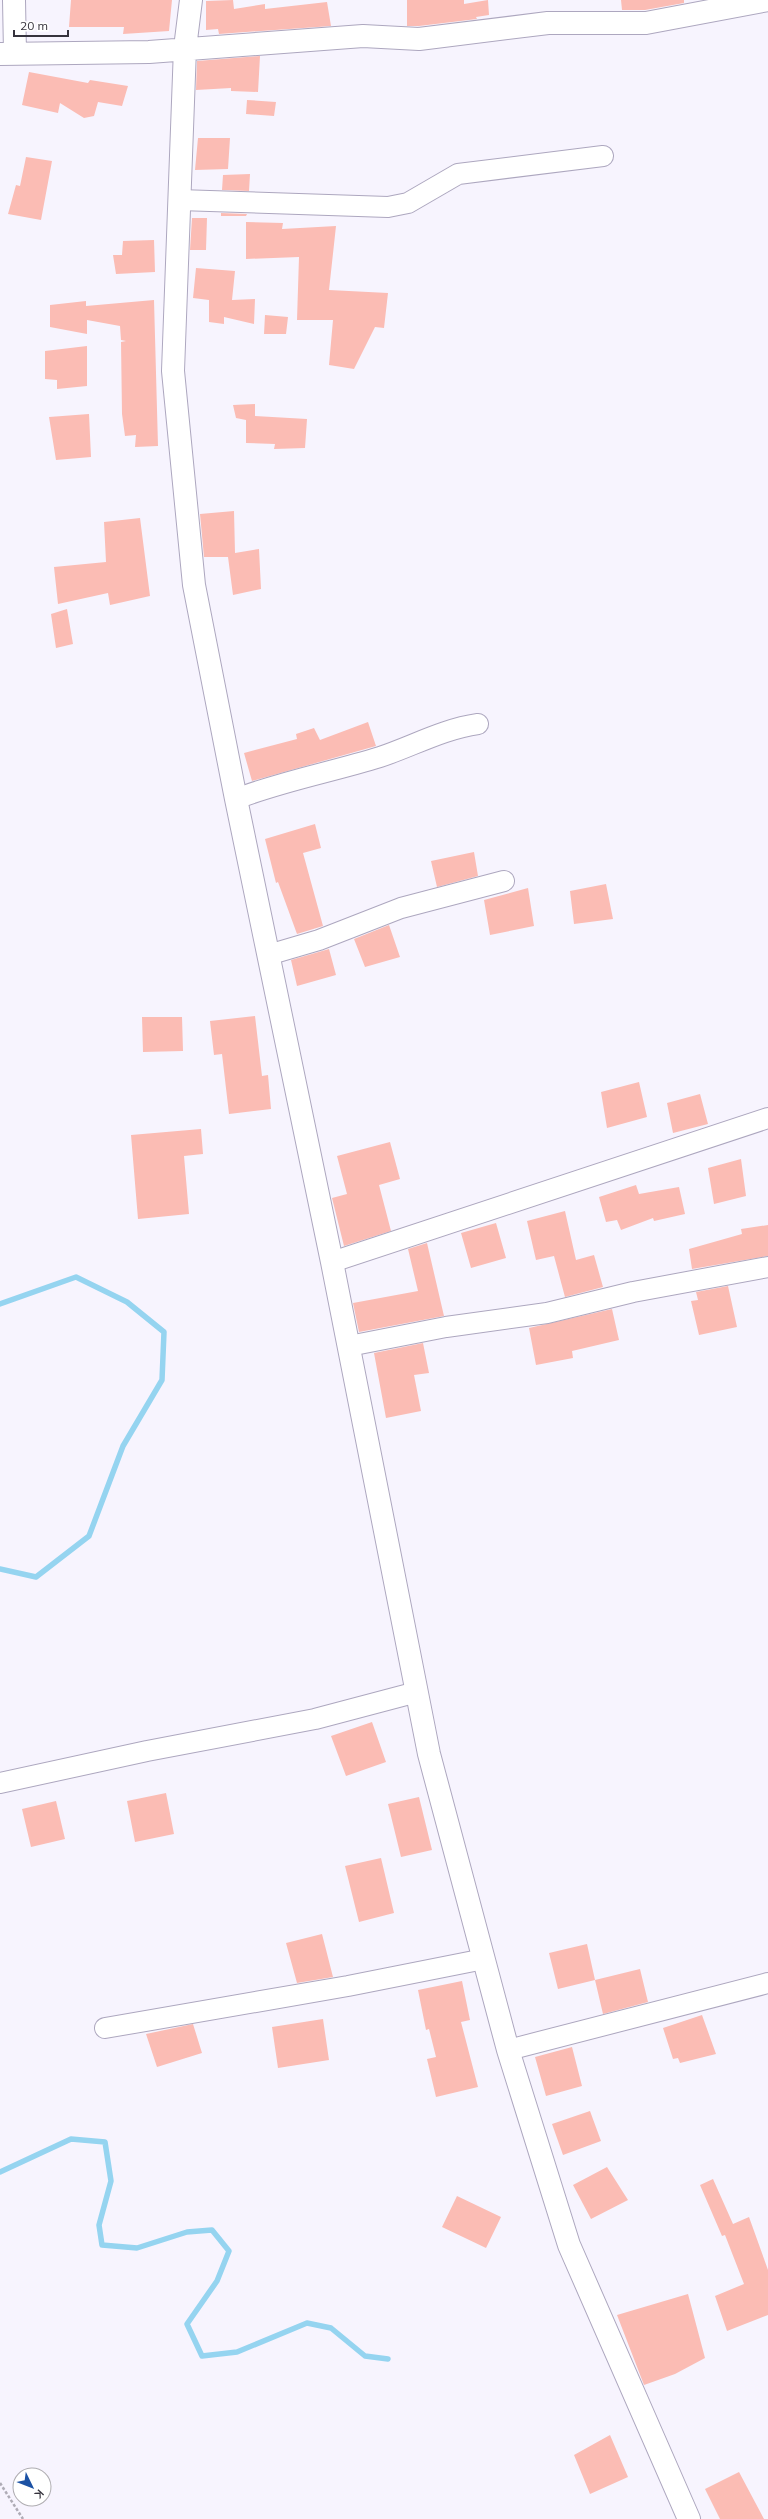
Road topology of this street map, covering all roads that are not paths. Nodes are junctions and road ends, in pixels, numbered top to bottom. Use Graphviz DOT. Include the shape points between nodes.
graph roads {
  1 [pos="14,0"];
  2 [pos="191,0"];
  3 [pos="768,0"];
  4 [pos="185,48"];
  5 [pos="8,53"];
  6 [pos="603,156"];
  7 [pos="179,200"];
  8 [pos="478,724"];
  9 [pos="236,799"];
  10 [pos="504,882"];
  11 [pos="268,955"];
  12 [pos="768,1118"];
  13 [pos="332,1262"];
  14 [pos="768,1267"];
  15 [pos="349,1346"];
  16 [pos="417,1692"];
  17 [pos="0,1783"];
  18 [pos="484,1959"];
  19 [pos="768,1983"];
  20 [pos="105,2028"];
  21 [pos="508,2050"];
  22 [pos="689,2519"];
  1 -- 5 [label="street"];
  2 -- 4 [label="street"];
  3 -- 4 [label="street" via="646,23 548,23 419,39 363,36"];
  4 -- 5 [label="street" via="149,52"];
  4 -- 7 [label="street"];
  6 -- 7 [label="street" via="458,174 408,203 388,207"];
  7 -- 9 [label="street" via="172,371 194,585"];
  8 -- 9 [label="street" via="455,728 381,756 261,789"];
  9 -- 11 [label="street"];
  10 -- 11 [label="street" via="401,908 319,940"];
  11 -- 13 [label="street"];
  12 -- 13 [label="street"];
  13 -- 15 [label="street"];
  14 -- 15 [label="street" via="633,1292 547,1313 446,1327"];
  15 -- 16 [label="street"];
  16 -- 17 [label="street" via="315,1719 147,1751"];
  16 -- 18 [label="street" via="429,1754"];
  18 -- 20 [label="street" via="348,1986"];
  18 -- 21 [label="street"];
  19 -- 21 [label="street"];
  21 -- 22 [label="street" via="569,2245"];
}
